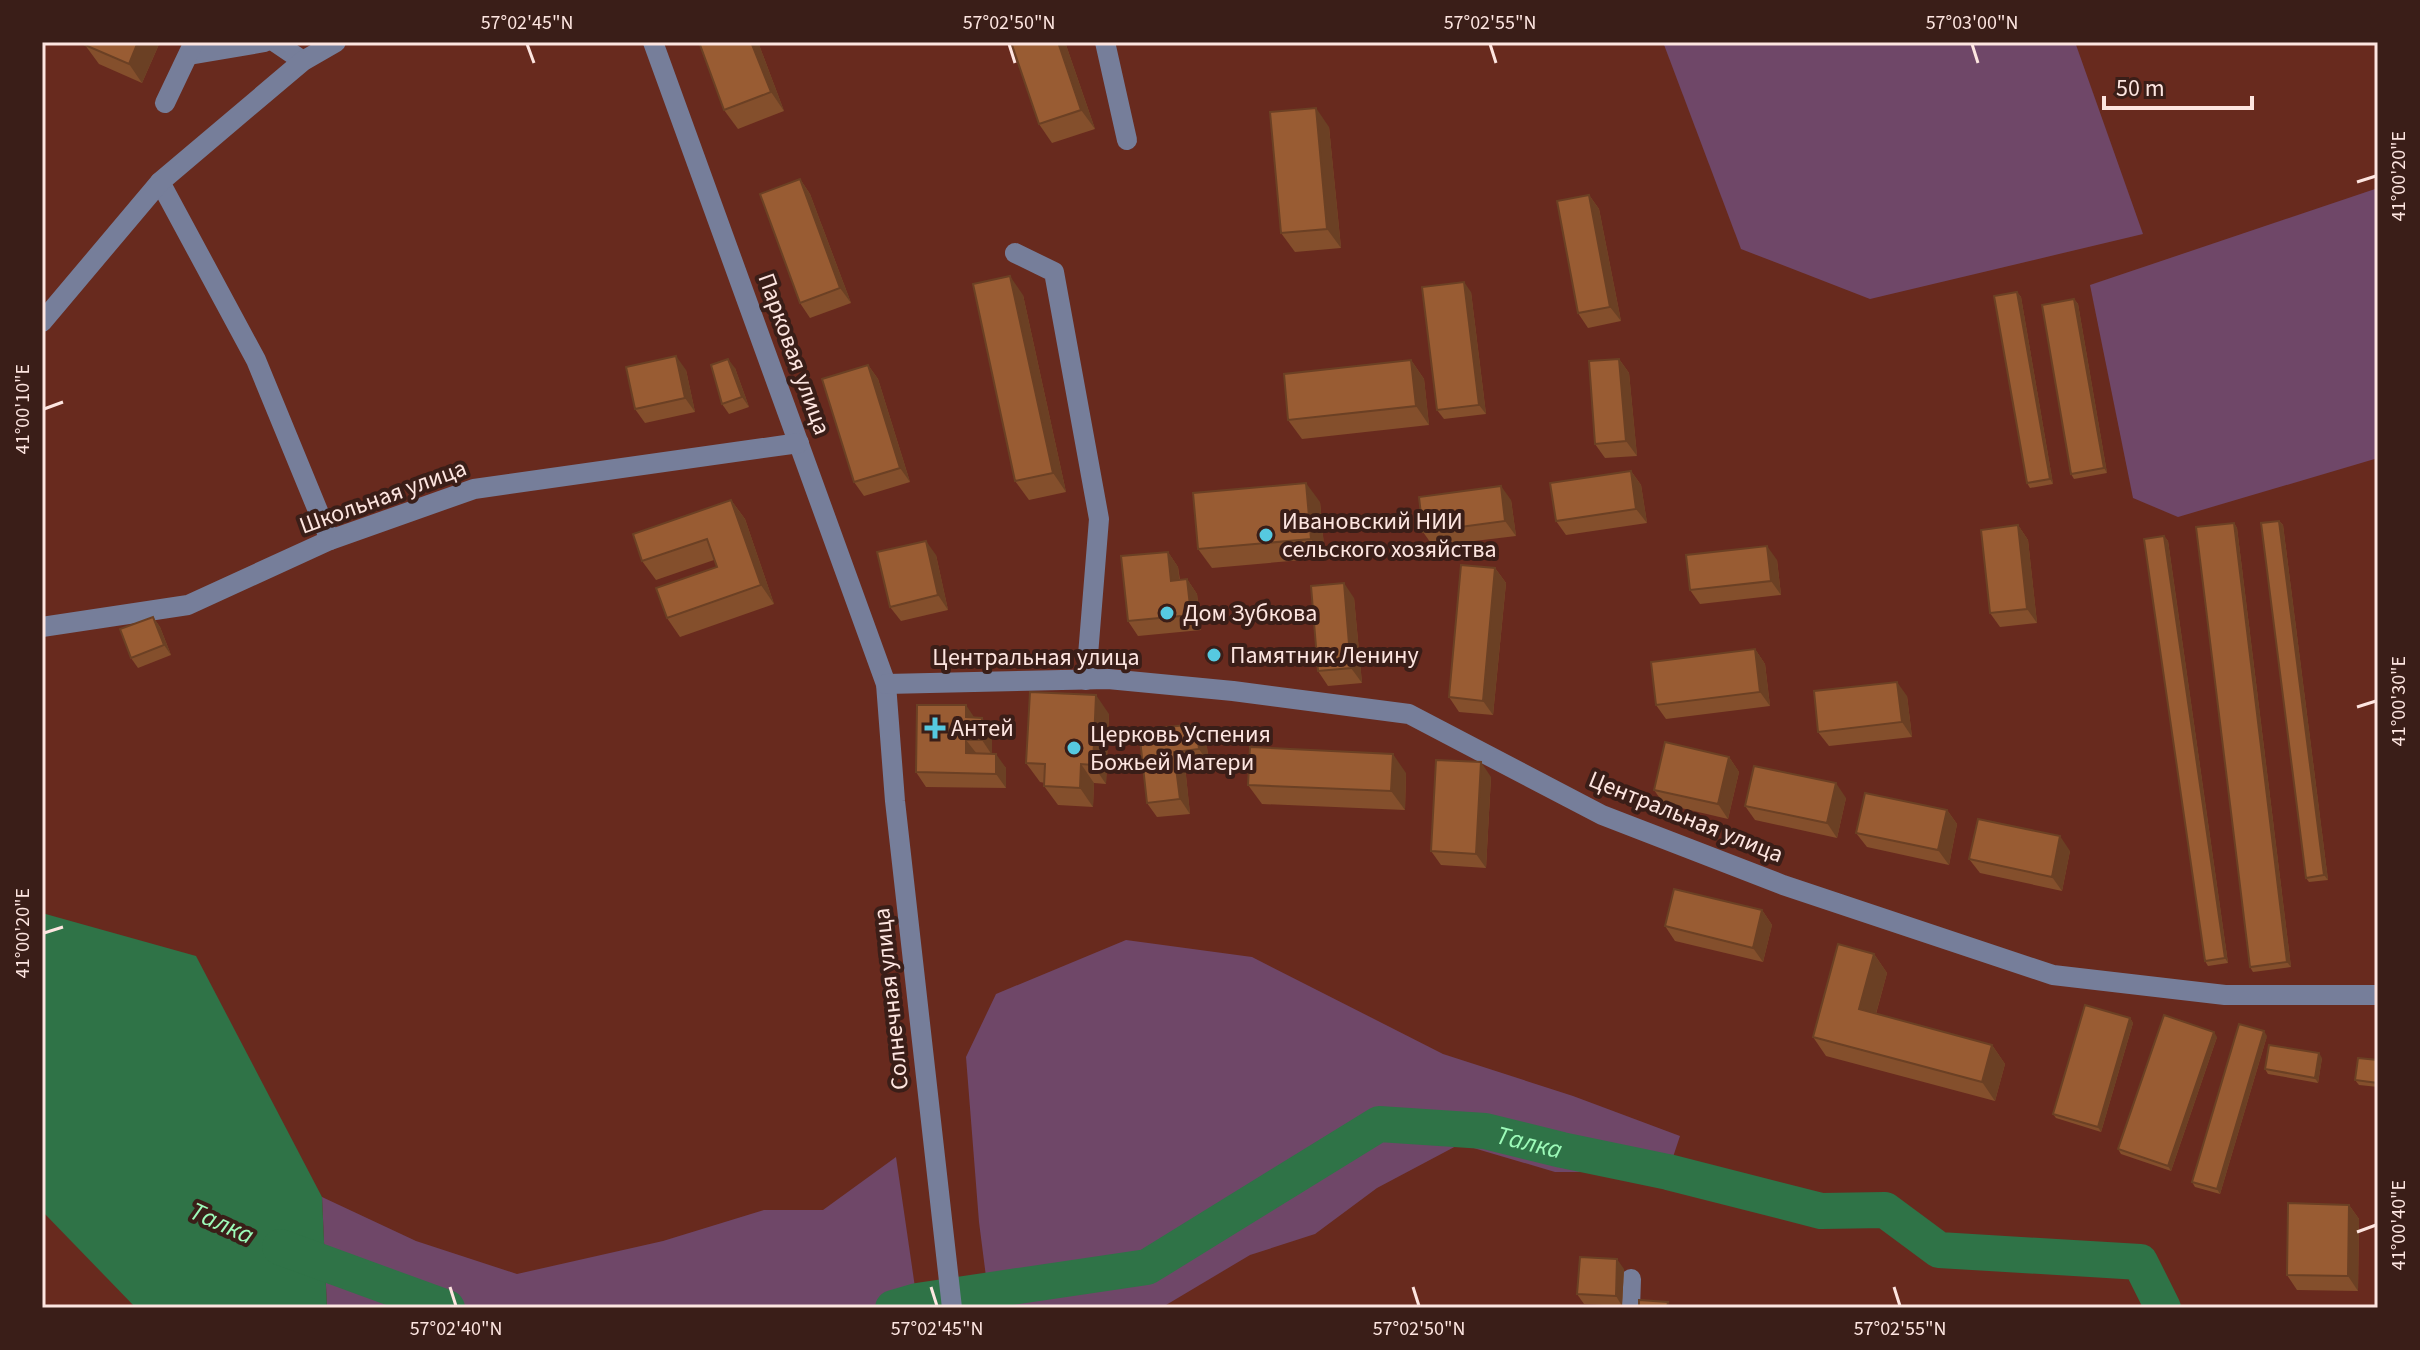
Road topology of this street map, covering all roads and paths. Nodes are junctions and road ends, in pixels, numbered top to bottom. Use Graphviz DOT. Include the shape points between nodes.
graph roads {
  1 [pos="265,42"];
  2 [pos="275,42"];
  3 [pos="336,42"];
  4 [pos="653,42"];
  5 [pos="1105,42"];
  6 [pos="191,48"];
  7 [pos="303,61"];
  8 [pos="165,103"];
  9 [pos="1127,140"];
  10 [pos="160,182"];
  11 [pos="1015,253"];
  12 [pos="42,322"];
  13 [pos="799,443"];
  14 [pos="330,540"];
  15 [pos="42,627"];
  16 [pos="1086,680"];
  17 [pos="886,684"];
  18 [pos="2378,995"];
  19 [pos="1631,1279"];
  20 [pos="952,1308"];
  21 [pos="1630,1308"];
  1 -- 6 [label="street"];
  2 -- 7 [label="street"];
  3 -- 7 [label="street"];
  4 -- 13 [label="street, Парковая улица"];
  5 -- 9 [label="street"];
  6 -- 8 [label="street"];
  7 -- 10 [label="street"];
  10 -- 12 [label="street"];
  10 -- 14 [label="street" via="256,360"];
  11 -- 16 [label="street" via="1054,272 1099,519"];
  13 -- 14 [label="street, Школьная улица" via="474,489"];
  13 -- 17 [label="street, Парковая улица"];
  14 -- 15 [label="street, Школьная улица" via="188,605"];
  16 -- 17 [label="street, Центральная улица"];
  16 -- 18 [label="street, Центральная улица" via="1183,686 1409,714 1602,815 1783,885 2053,975 2225,995"];
  17 -- 20 [label="street, Солнечная улица"];
  19 -- 21 [label="street"];
}
